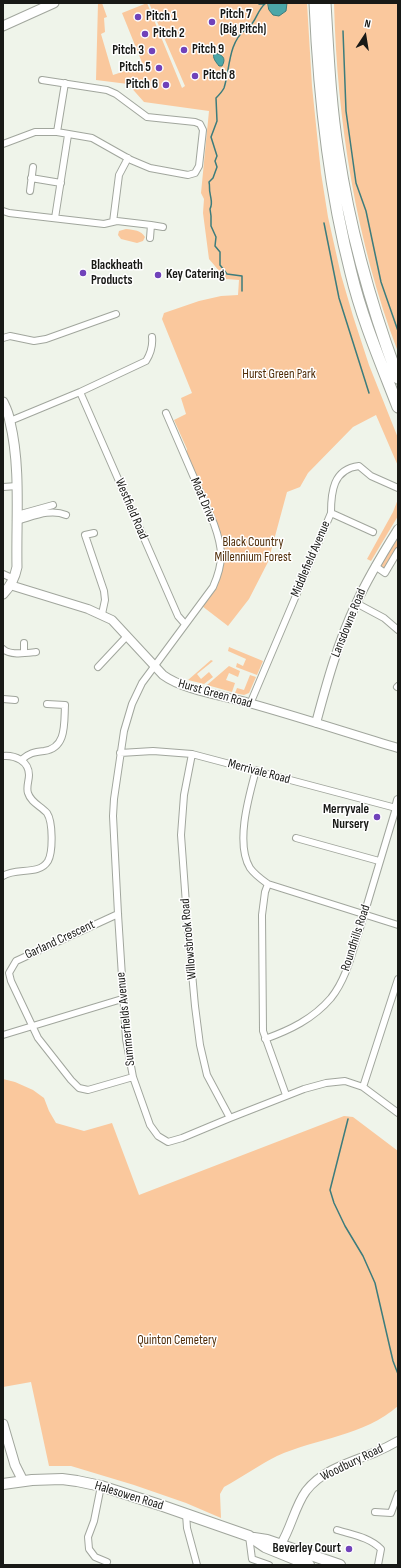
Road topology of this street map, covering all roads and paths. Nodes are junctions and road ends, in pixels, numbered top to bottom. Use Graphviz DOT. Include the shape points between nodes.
graph roads {
  1 [pos="54,3"];
  2 [pos="315,3"];
  3 [pos="325,3"];
  4 [pos="3,26"];
  5 [pos="42,80"];
  6 [pos="65,83"];
  7 [pos="57,132"];
  8 [pos="68,134"];
  9 [pos="5,143"];
  10 [pos="128,158"];
  11 [pos="33,166"];
  12 [pos="31,178"];
  13 [pos="61,183"];
  14 [pos="30,191"];
  15 [pos="3,210"];
  16 [pos="55,218"];
  17 [pos="113,222"];
  18 [pos="151,225"];
  19 [pos="162,227"];
  20 [pos="150,238"];
  21 [pos="116,314"];
  22 [pos="152,337"];
  23 [pos="3,338"];
  24 [pos="398,378"];
  25 [pos="80,392"];
  26 [pos="3,402"];
  27 [pos="398,407"];
  28 [pos="166,413"];
  29 [pos="10,421"];
  30 [pos="17,486"];
  31 [pos="3,487"];
  32 [pos="398,488"];
  33 [pos="53,505"];
  34 [pos="331,513"];
  35 [pos="66,515"];
  36 [pos="16,518"];
  37 [pos="398,529"];
  38 [pos="373,532"];
  39 [pos="94,533"];
  40 [pos="398,552"];
  41 [pos="375,566"];
  42 [pos="3,574"];
  43 [pos="12,582"];
  44 [pos="3,594"];
  45 [pos="356,603"];
  46 [pos="102,614"];
  47 [pos="185,624"];
  48 [pos="398,630"];
  49 [pos="127,636"];
  50 [pos="24,643"];
  51 [pos="3,648"];
  52 [pos="36,652"];
  53 [pos="24,653"];
  54 [pos="155,666"];
  55 [pos="98,667"];
  56 [pos="3,699"];
  57 [pos="15,700"];
  58 [pos="47,704"];
  59 [pos="250,704"];
  60 [pos="316,723"];
  61 [pos="398,748"];
  62 [pos="120,752"];
  63 [pos="192,754"];
  64 [pos="3,756"];
  65 [pos="21,760"];
  66 [pos="256,770"];
  67 [pos="397,805"];
  68 [pos="296,838"];
  69 [pos="380,861"];
  70 [pos="3,876"];
  71 [pos="268,884"];
  72 [pos="118,914"];
  73 [pos="364,914"];
  74 [pos="398,925"];
  75 [pos="398,979"];
  76 [pos="122,999"];
  77 [pos="33,1026"];
  78 [pos="3,1035"];
  79 [pos="264,1039"];
  80 [pos="133,1077"];
  81 [pos="363,1087"];
  82 [pos="286,1095"];
  83 [pos="398,1113"];
  84 [pos="230,1118"];
  85 [pos="3,1424"];
  86 [pos="398,1441"];
  87 [pos="19,1482"];
  88 [pos="3,1484"];
  89 [pos="101,1486"];
  90 [pos="398,1494"];
  91 [pos="375,1512"];
  92 [pos="186,1514"];
  93 [pos="337,1530"];
  94 [pos="289,1532"];
  95 [pos="250,1537"];
  96 [pos="286,1550"];
  97 [pos="106,1562"];
  98 [pos="197,1565"];
  99 [pos="269,1565"];
  100 [pos="310,1565"];
  101 [pos="339,1565"];
  102 [pos="378,1565"];
  1 -- 4 [label="main road"];
  2 -- 27 [label="highway" via="320,96 337,206 351,273"];
  3 -- 24 [label="highway" via="331,96 338,151 355,241 372,305"];
  5 -- 6 [label="street"];
  6 -- 7 [label="street"];
  6 -- 10 [label="street" via="107,90 147,117 200,124 202,130 199,166 195,173 188,175 150,168"];
  7 -- 8 [label="street"];
  7 -- 9 [label="street" via="35,132"];
  8 -- 10 [label="street" via="92,138"];
  8 -- 13 [label="street"];
  10 -- 17 [label="street" via="119,175"];
  11 -- 12 [label="street"];
  12 -- 13 [label="street"];
  12 -- 14 [label="street"];
  13 -- 16 [label="street"];
  15 -- 16 [label="street" via="9,213"];
  16 -- 17 [label="street" via="104,224"];
  17 -- 18 [label="street"];
  18 -- 19 [label="street"];
  18 -- 20 [label="street"];
  21 -- 23 [label="street" via="46,339 34,341 10,336"];
  22 -- 25 [label="street" via="153,346 146,361"];
  25 -- 29 [label="street"];
  25 -- 47 [label="street, Westfield Road" via="178,616"];
  26 -- 29 [label="main road"];
  28 -- 47 [label="street, Moat Drive" via="214,524 221,551 220,569 213,587"];
  29 -- 30 [label="main road" via="15,447"];
  30 -- 31 [label="street"];
  30 -- 36 [label="main road"];
  32 -- 34 [label="street, Middlefield Avenue" via="371,476 359,466 354,467 339,476 334,484"];
  33 -- 36 [label="street"];
  34 -- 38 [label="street"];
  34 -- 59 [label="street, Middlefield Avenue"];
  35 -- 36 [label="street" via="50,512"];
  36 -- 43 [label="main road" via="17,567"];
  37 -- 41 [label="street, Lansdowne Road"];
  39 -- 46 [label="street" via="85,535 104,591"];
  40 -- 41 [label="street" via="385,573"];
  41 -- 45 [label="street, Lansdowne Road"];
  42 -- 43 [label="street"];
  43 -- 44 [label="main road"];
  43 -- 46 [label="street, Hurst Green Road"];
  45 -- 48 [label="street" via="384,618"];
  45 -- 60 [label="street, Lansdowne Road" via="335,657"];
  46 -- 49 [label="street, Hurst Green Road" via="112,620"];
  47 -- 54 [label="street, Moat Drive"];
  49 -- 54 [label="street, Hurst Green Road"];
  49 -- 55 [label="street"];
  50 -- 53 [label="street"];
  51 -- 53 [label="street" via="6,651"];
  52 -- 53 [label="street"];
  54 -- 59 [label="street, Hurst Green Road" via="170,680 181,685"];
  54 -- 62 [label="street, Summerfields Avenue" via="142,683 132,704"];
  56 -- 57 [label="street"];
  58 -- 65 [label="street" via="65,705 61,742 53,748 32,752"];
  59 -- 60 [label="street, Hurst Green Road"];
  60 -- 61 [label="street, Hurst Green Road"];
  62 -- 63 [label="street, Merrivale Road"];
  62 -- 72 [label="street, Summerfields Avenue" via="113,816"];
  63 -- 66 [label="street, Merrivale Road"];
  63 -- 84 [label="street, Willowsbrook Road" via="184,795 181,835 195,1006 207,1075"];
  64 -- 65 [label="street"];
  65 -- 70 [label="street" via="29,774 28,794 45,811 51,823 51,851 46,863 41,867 35,870 8,872"];
  66 -- 67 [label="street, Merrivale Road"];
  66 -- 71 [label="street" via="244,828 246,858 256,875"];
  67 -- 69 [label="street, Roundhills Road"];
  68 -- 69 [label="street"];
  69 -- 73 [label="street, Roundhills Road"];
  71 -- 73 [label="street"];
  71 -- 79 [label="street" via="262,905"];
  72 -- 76 [label="street, Summerfields Avenue"];
  72 -- 77 [label="street, Garland Crescent" via="16,961 10,968 11,981"];
  73 -- 74 [label="street"];
  73 -- 79 [label="street, Roundhills Road" via="346,971 332,996 315,1014 296,1027"];
  75 -- 81 [label="street"];
  76 -- 77 [label="street"];
  76 -- 80 [label="street, Summerfields Avenue"];
  77 -- 78 [label="street"];
  77 -- 80 [label="street, Garland Crescent" via="38,1038 79,1088 88,1090"];
  79 -- 82 [label="street"];
  80 -- 84 [label="street, Summerfields Avenue" via="150,1125 158,1136 168,1142"];
  81 -- 82 [label="street, Summerfields Avenue" via="345,1081 326,1083"];
  81 -- 83 [label="street, Summerfields Avenue"];
  82 -- 84 [label="street, Summerfields Avenue"];
  85 -- 87 [label="main road"];
  86 -- 94 [label="street, Woodbury Road" via="377,1452 350,1461 316,1481 302,1498"];
  87 -- 88 [label="highway, Halesowen Road"];
  87 -- 89 [label="highway, Halesowen Road" via="62,1479"];
  89 -- 92 [label="highway, Halesowen Road"];
  89 -- 97 [label="street" via="88,1537 89,1549"];
  90 -- 91 [label="street" via="391,1513"];
  92 -- 95 [label="highway, Halesowen Road"];
  92 -- 98 [label="street"];
  93 -- 102 [label="street" via="368,1539 376,1544 381,1549"];
  94 -- 96 [label="street, Woodbury Road"];
  94 -- 96 [label="street" via="290,1542"];
  95 -- 96 [label="highway, Halesowen Road" via="267,1540"];
  95 -- 99 [label="street" via="252,1559"];
  96 -- 100 [label="highway"];
  96 -- 101 [label="highway"];
}
